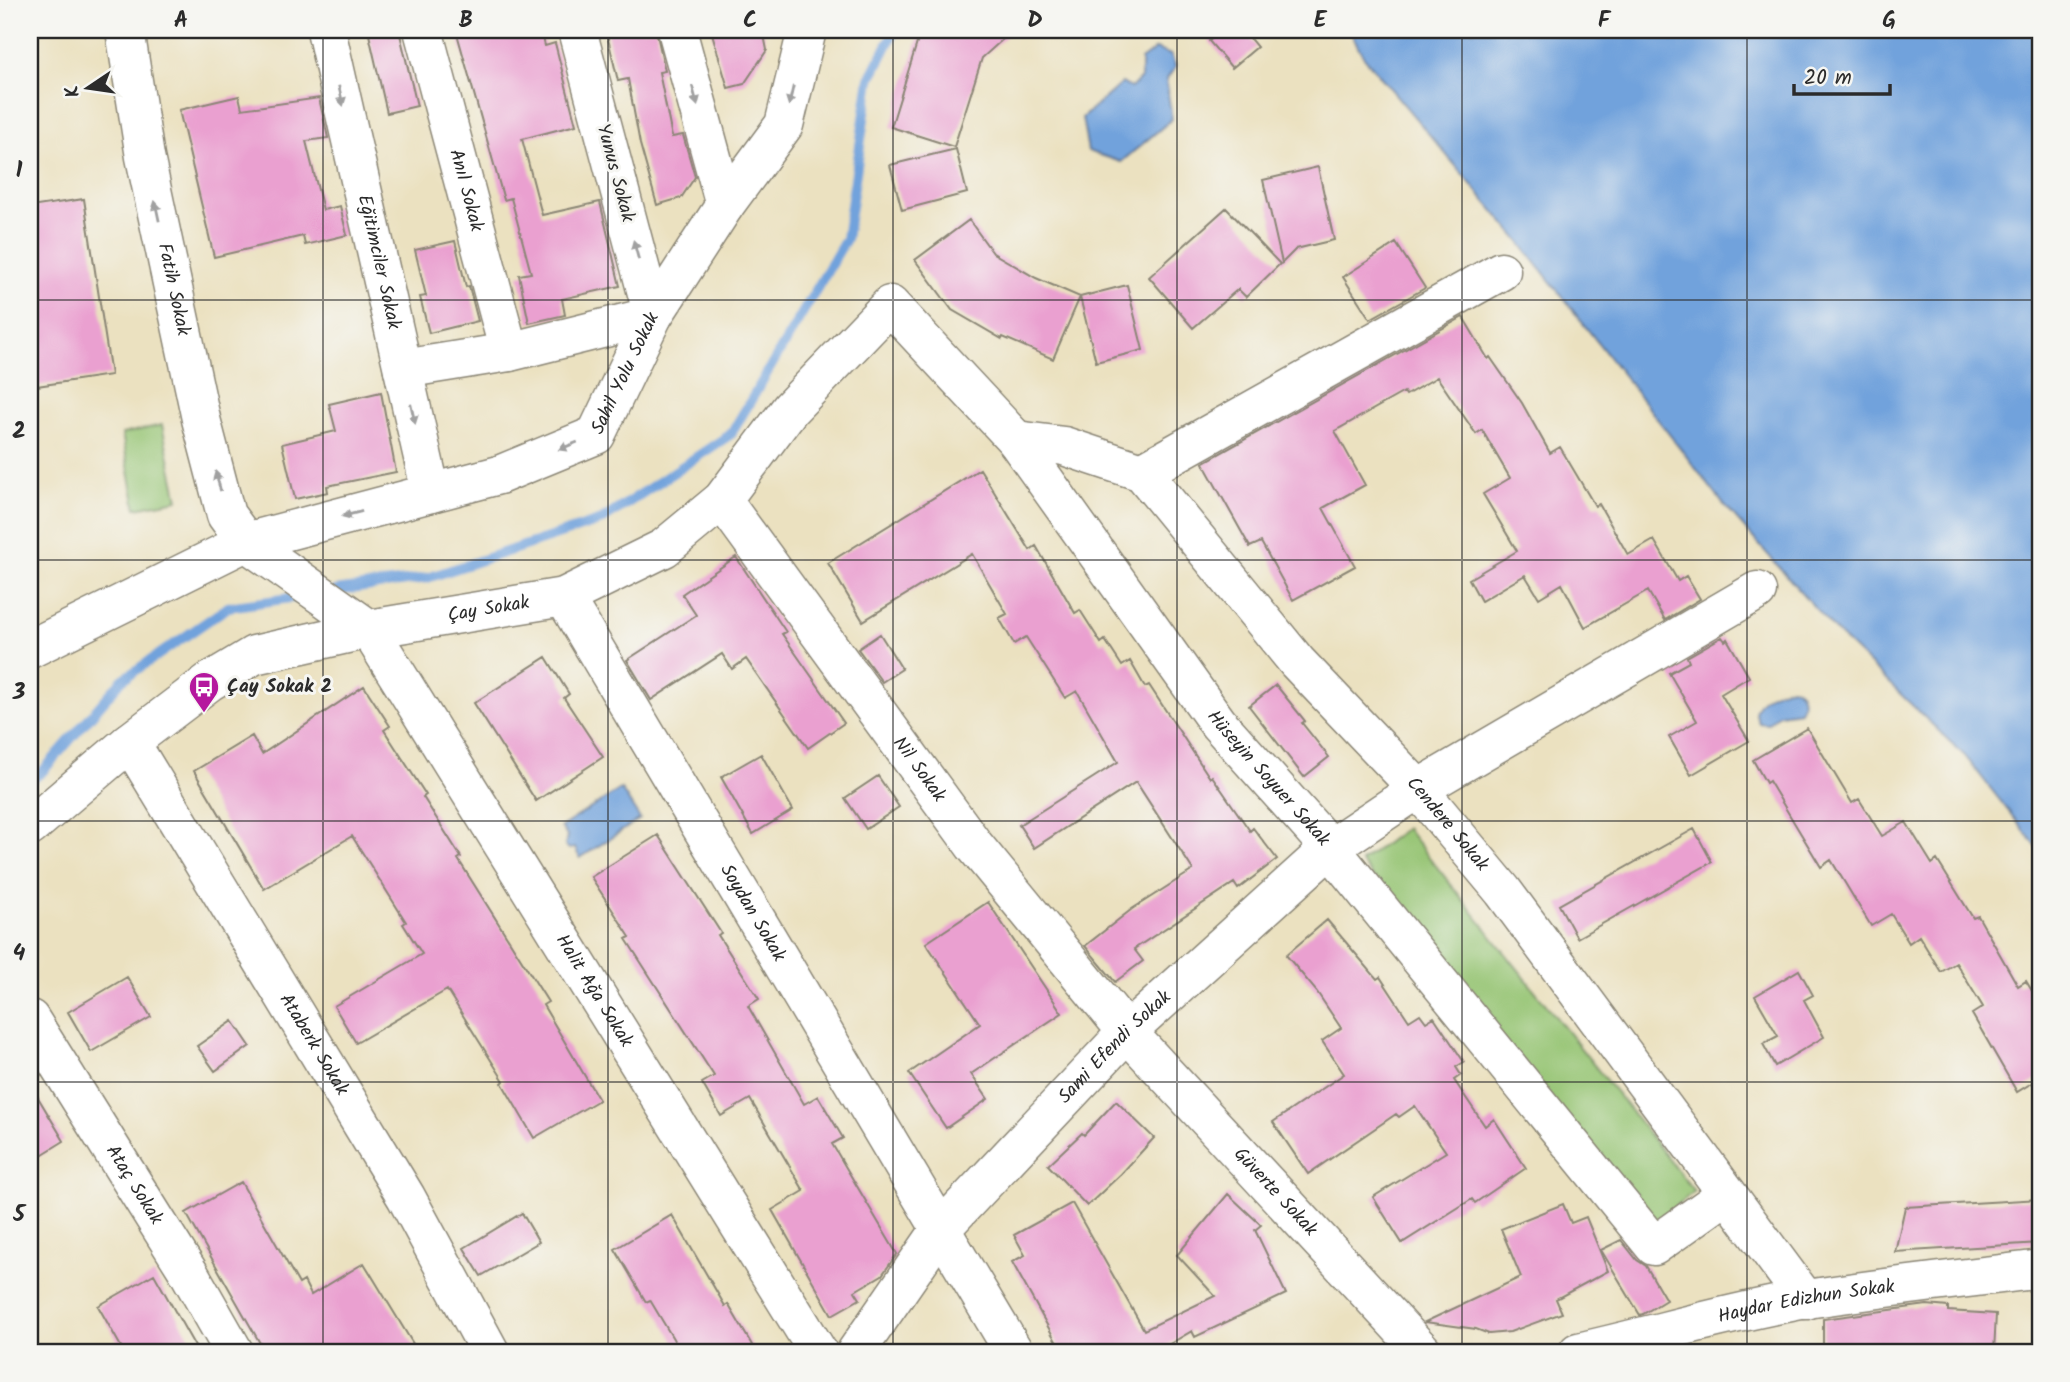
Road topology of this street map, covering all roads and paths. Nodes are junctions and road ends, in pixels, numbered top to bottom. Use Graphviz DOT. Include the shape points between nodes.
graph roads {
  1 [pos="125,30"];
  2 [pos="326,30"];
  3 [pos="423,30"];
  4 [pos="577,30"];
  5 [pos="677,30"];
  6 [pos="807,30"];
  7 [pos="725,205"];
  8 [pos="1501,271"];
  9 [pos="890,305"];
  10 [pos="653,316"];
  11 [pos="509,352"];
  12 [pos="403,369"];
  13 [pos="1016,440"];
  14 [pos="1142,472"];
  15 [pos="431,493"];
  16 [pos="722,500"];
  17 [pos="246,542"];
  18 [pos="1757,591"];
  19 [pos="564,597"];
  20 [pos="369,629"];
  21 [pos="30,649"];
  22 [pos="130,741"];
  23 [pos="1418,789"];
  24 [pos="30,827"];
  25 [pos="1331,848"];
  26 [pos="30,1019"];
  27 [pos="1127,1032"];
  28 [pos="1727,1194"];
  29 [pos="941,1229"];
  30 [pos="2040,1269"];
  31 [pos="1806,1300"];
  32 [pos="1669,1341"];
  33 [pos="234,1352"];
  34 [pos="490,1352"];
  35 [pos="818,1352"];
  36 [pos="856,1352"];
  37 [pos="1014,1352"];
  38 [pos="1423,1352"];
  39 [pos="1578,1352"];
  17 -- 1 [label="street, Fatih Sokak, one-way" via="226,515 201,419 145,157"];
  2 -- 12 [label="street, Eğitimciler Sokak, one-way"];
  3 -- 11 [label="street, Anıl Sokak"];
  10 -- 4 [label="street, Yunus Sokak, one-way"];
  5 -- 7 [label="street, one-way"];
  6 -- 7 [label="street, Sahil Yolu Sokak, one-way" via="785,125"];
  7 -- 10 [label="street, Sahil Yolu Sokak"];
  8 -- 14 [label="street"];
  9 -- 13 [label="street, Hüseyin Soyuer Sokak"];
  9 -- 16 [label="street, Çay Sokak" via="790,409"];
  10 -- 11 [label="street"];
  10 -- 15 [label="street, Sahil Yolu Sokak, one-way" via="596,435 499,475"];
  11 -- 12 [label="street"];
  12 -- 15 [label="street, Eğitimciler Sokak, one-way"];
  13 -- 14 [label="street" via="1064,446"];
  13 -- 25 [label="street, Hüseyin Soyuer Sokak" via="1218,723"];
  14 -- 23 [label="street, Cendere Sokak" via="1297,662"];
  15 -- 17 [label="street, Sahil Yolu Sokak, one-way"];
  16 -- 19 [label="street, Çay Sokak" via="664,548"];
  16 -- 27 [label="street, Nil Sokak" via="974,845"];
  17 -- 20 [label="street, Fatih Sokak"];
  17 -- 21 [label="street, Sahil Yolu Sokak"];
  18 -- 23 [label="street, Sami Efendi Sokak"];
  19 -- 20 [label="street, Çay Sokak"];
  19 -- 29 [label="street, Soydan Sokak"];
  20 -- 22 [label="street, Çay Sokak" via="254,655"];
  20 -- 35 [label="street, Halit Ağa Sokak"];
  22 -- 24 [label="street, Çay Sokak"];
  22 -- 34 [label="street, Ataberk Sokak" via="406,1197"];
  23 -- 25 [label="street, Sami Efendi Sokak"];
  23 -- 28 [label="street, Cendere Sokak" via="1503,891"];
  25 -- 27 [label="street, Sami Efendi Sokak"];
  25 -- 28 [label="street, Hüseyin Soyuer Sokak" via="1654,1246"];
  26 -- 33 [label="street, Ataç Sokak"];
  27 -- 29 [label="street, Sami Efendi Sokak"];
  27 -- 38 [label="street, Güverte Sokak"];
  28 -- 31 [label="street, Cendere Sokak"];
  29 -- 36 [label="street, Sami Efendi Sokak"];
  29 -- 37 [label="street, Soydan Sokak"];
  30 -- 31 [label="street, Haydar Edizhun Sokak"];
  31 -- 32 [label="street, Haydar Edizhun Sokak" via="1713,1318"];
  32 -- 39 [label="street, Haydar Edizhun Sokak"];
}
